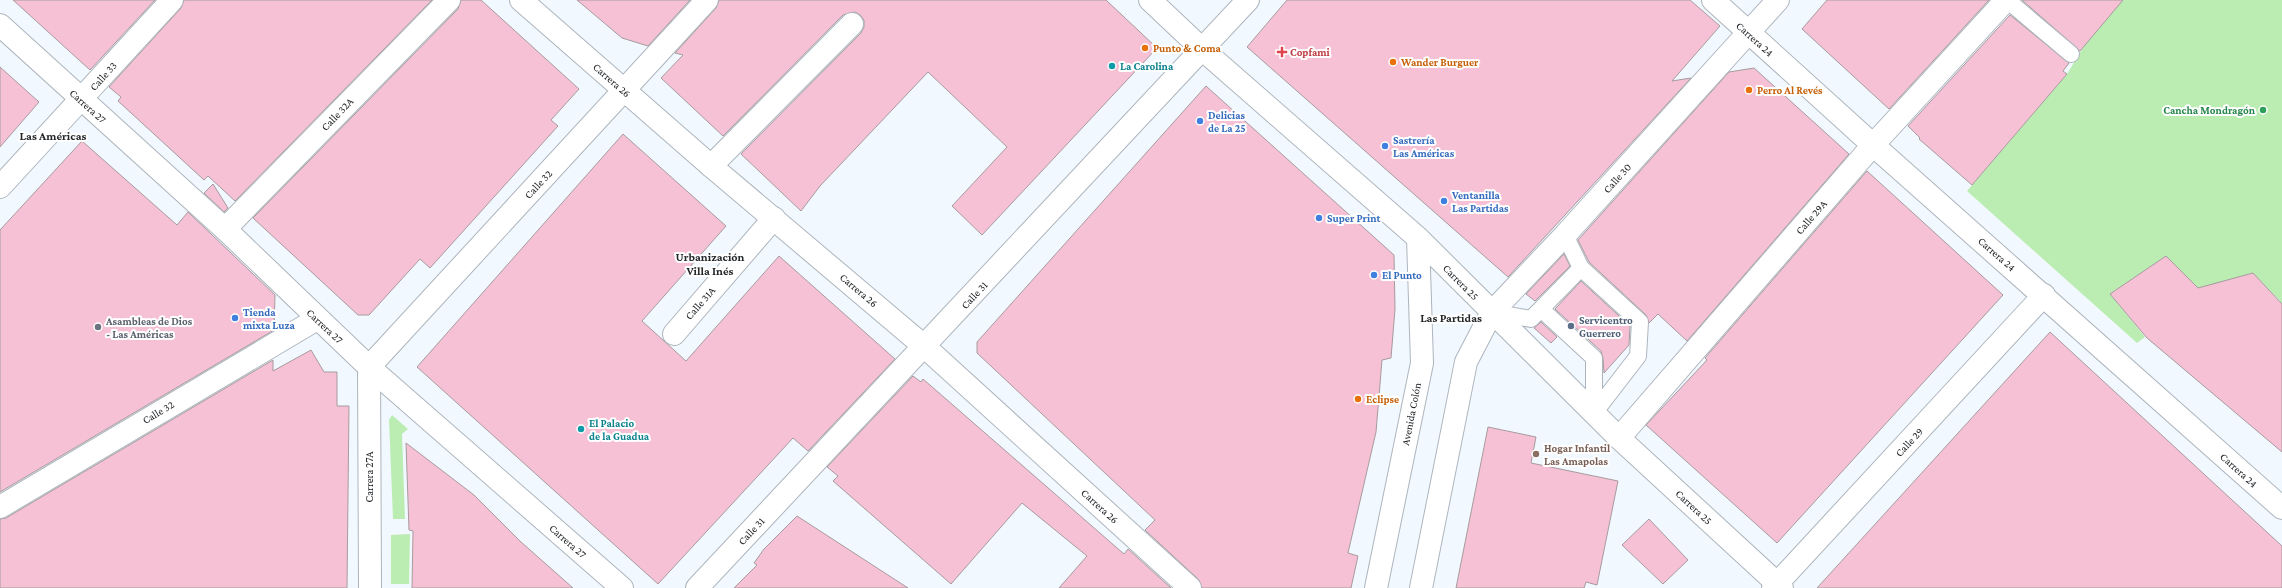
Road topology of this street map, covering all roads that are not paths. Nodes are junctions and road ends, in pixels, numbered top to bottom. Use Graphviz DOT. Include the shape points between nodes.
graph roads {
  1 [pos="172,0"];
  2 [pos="449,0"];
  3 [pos="521,0"];
  4 [pos="707,0"];
  5 [pos="1150,0"];
  6 [pos="1248,0"];
  7 [pos="1713,0"];
  8 [pos="1778,0"];
  9 [pos="2007,0"];
  10 [pos="852,24"];
  11 [pos="0,25"];
  12 [pos="1748,33"];
  13 [pos="1203,50"];
  14 [pos="2071,54"];
  15 [pos="624,91"];
  16 [pos="81,100"];
  17 [pos="1873,145"];
  18 [pos="711,166"];
  19 [pos="0,187"];
  20 [pos="774,218"];
  21 [pos="225,229"];
  22 [pos="1565,236"];
  23 [pos="1418,238"];
  24 [pos="1581,268"];
  25 [pos="2044,295"];
  26 [pos="1541,309"];
  27 [pos="1492,312"];
  28 [pos="317,319"];
  29 [pos="674,334"];
  30 [pos="925,347"];
  31 [pos="369,367"];
  32 [pos="1594,413"];
  33 [pos="1619,438"];
  34 [pos="0,506"];
  35 [pos="2282,508"];
  36 [pos="1777,587"];
  37 [pos="370,588"];
  38 [pos="622,588"];
  39 [pos="697,588"];
  40 [pos="1190,588"];
  41 [pos="1376,588"];
  42 [pos="1421,588"];
  1 -- 16 [label="street, Calle 33"];
  2 -- 21 [label="street, Calle 32A"];
  3 -- 15 [label="street, Carrera 26"];
  4 -- 15 [label="street, Calle 32"];
  5 -- 13 [label="street, Carrera 25"];
  6 -- 13 [label="street, Calle 31"];
  7 -- 12 [label="street, Carrera 24"];
  8 -- 12 [label="street, Calle 30"];
  9 -- 14 [label="lane"];
  9 -- 17 [label="street, Calle 29A"];
  10 -- 18 [label="street"];
  11 -- 16 [label="street, Carrera 27"];
  12 -- 17 [label="street, Carrera 24"];
  12 -- 22 [label="street, Calle 30"];
  13 -- 23 [label="street, Carrera 25"];
  13 -- 30 [label="street, Calle 31"];
  15 -- 18 [label="street, Carrera 26"];
  15 -- 31 [label="street, Calle 32"];
  16 -- 19 [label="street, Calle 33"];
  16 -- 21 [label="street, Carrera 27"];
  17 -- 25 [label="street, Carrera 24"];
  17 -- 33 [label="street, Calle 29A"];
  18 -- 20 [label="street, Carrera 26"];
  20 -- 29 [label="street, Calle 31A"];
  20 -- 30 [label="street, Carrera 26"];
  21 -- 28 [label="street, Carrera 27"];
  22 -- 24 [label="lane"];
  22 -- 27 [label="street, Calle 30"];
  23 -- 27 [label="street, Carrera 25"];
  23 -- 41 [label="street, Avenida Colón" via="1422,363"];
  24 -- 26 [label="lane"];
  24 -- 32 [label="lane" via="1640,322 1638,356"];
  25 -- 35 [label="street, Carrera 24"];
  25 -- 36 [label="street, Calle 29"];
  26 -- 27 [label="lane" via="1531,319"];
  26 -- 32 [label="lane" via="1594,358"];
  27 -- 32 [label="street, Carrera 25"];
  27 -- 42 [label="street, Calle 30" via="1466,362"];
  28 -- 31 [label="street, Carrera 27"];
  28 -- 34 [label="street, Calle 32"];
  30 -- 39 [label="street, Calle 31"];
  30 -- 40 [label="street, Carrera 26"];
  31 -- 37 [label="street, Carrera 27A"];
  31 -- 38 [label="street, Carrera 27"];
  32 -- 33 [label="street, Carrera 25"];
  33 -- 36 [label="street, Carrera 25"];
}
